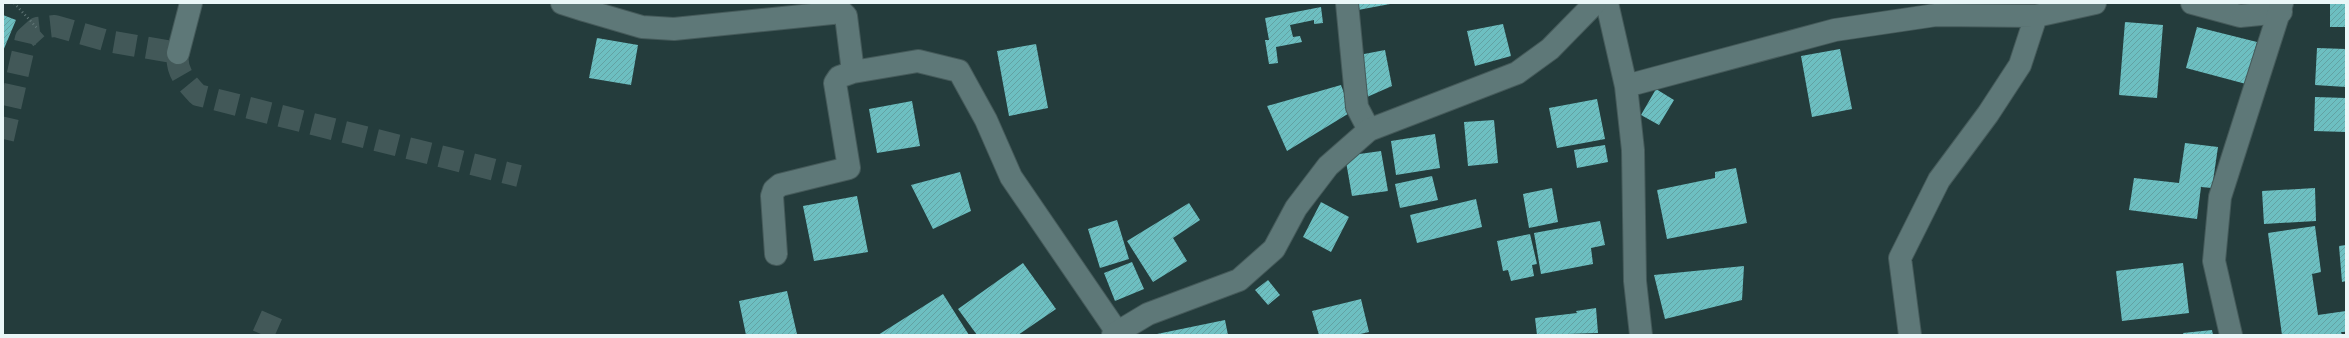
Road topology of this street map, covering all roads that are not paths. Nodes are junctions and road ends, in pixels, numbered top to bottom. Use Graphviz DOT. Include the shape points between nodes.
graph roads {
  1 [pos="190,3"];
  2 [pos="562,3"];
  3 [pos="1347,3"];
  4 [pos="1595,3"];
  5 [pos="1607,3"];
  6 [pos="2095,3"];
  7 [pos="2192,3"];
  8 [pos="585,6"];
  9 [pos="2281,7"];
  10 [pos="2036,16"];
  11 [pos="178,53"];
  12 [pos="853,72"];
  13 [pos="1626,86"];
  14 [pos="1369,130"];
  15 [pos="776,254"];
  16 [pos="1115,334"];
  17 [pos="1641,335"];
  18 [pos="1910,335"];
  19 [pos="2231,335"];
  1 -- 11 [label="street"];
  2 -- 8 [label="street"];
  3 -- 14 [label="street" via="1357,108"];
  4 -- 14 [label="street" via="1550,49 1517,73"];
  5 -- 13 [label="street"];
  6 -- 10 [label="street"];
  7 -- 9 [label="street" via="2240,16"];
  8 -- 12 [label="street" via="642,27 674,29 842,12 846,16"];
  9 -- 19 [label="street" via="2220,197 2214,261"];
  10 -- 13 [label="street" via="1936,15 1835,30"];
  10 -- 18 [label="street" via="2020,65 1988,114 1939,180 1900,258"];
  12 -- 15 [label="street" via="839,77 835,83 849,168 780,185 774,190 772,196"];
  12 -- 16 [label="street" via="918,61 959,71 986,120 1011,177"];
  13 -- 17 [label="street" via="1633,150 1635,281"];
  14 -- 16 [label="street" via="1328,166 1296,208 1274,249 1239,280 1148,314"];
}
